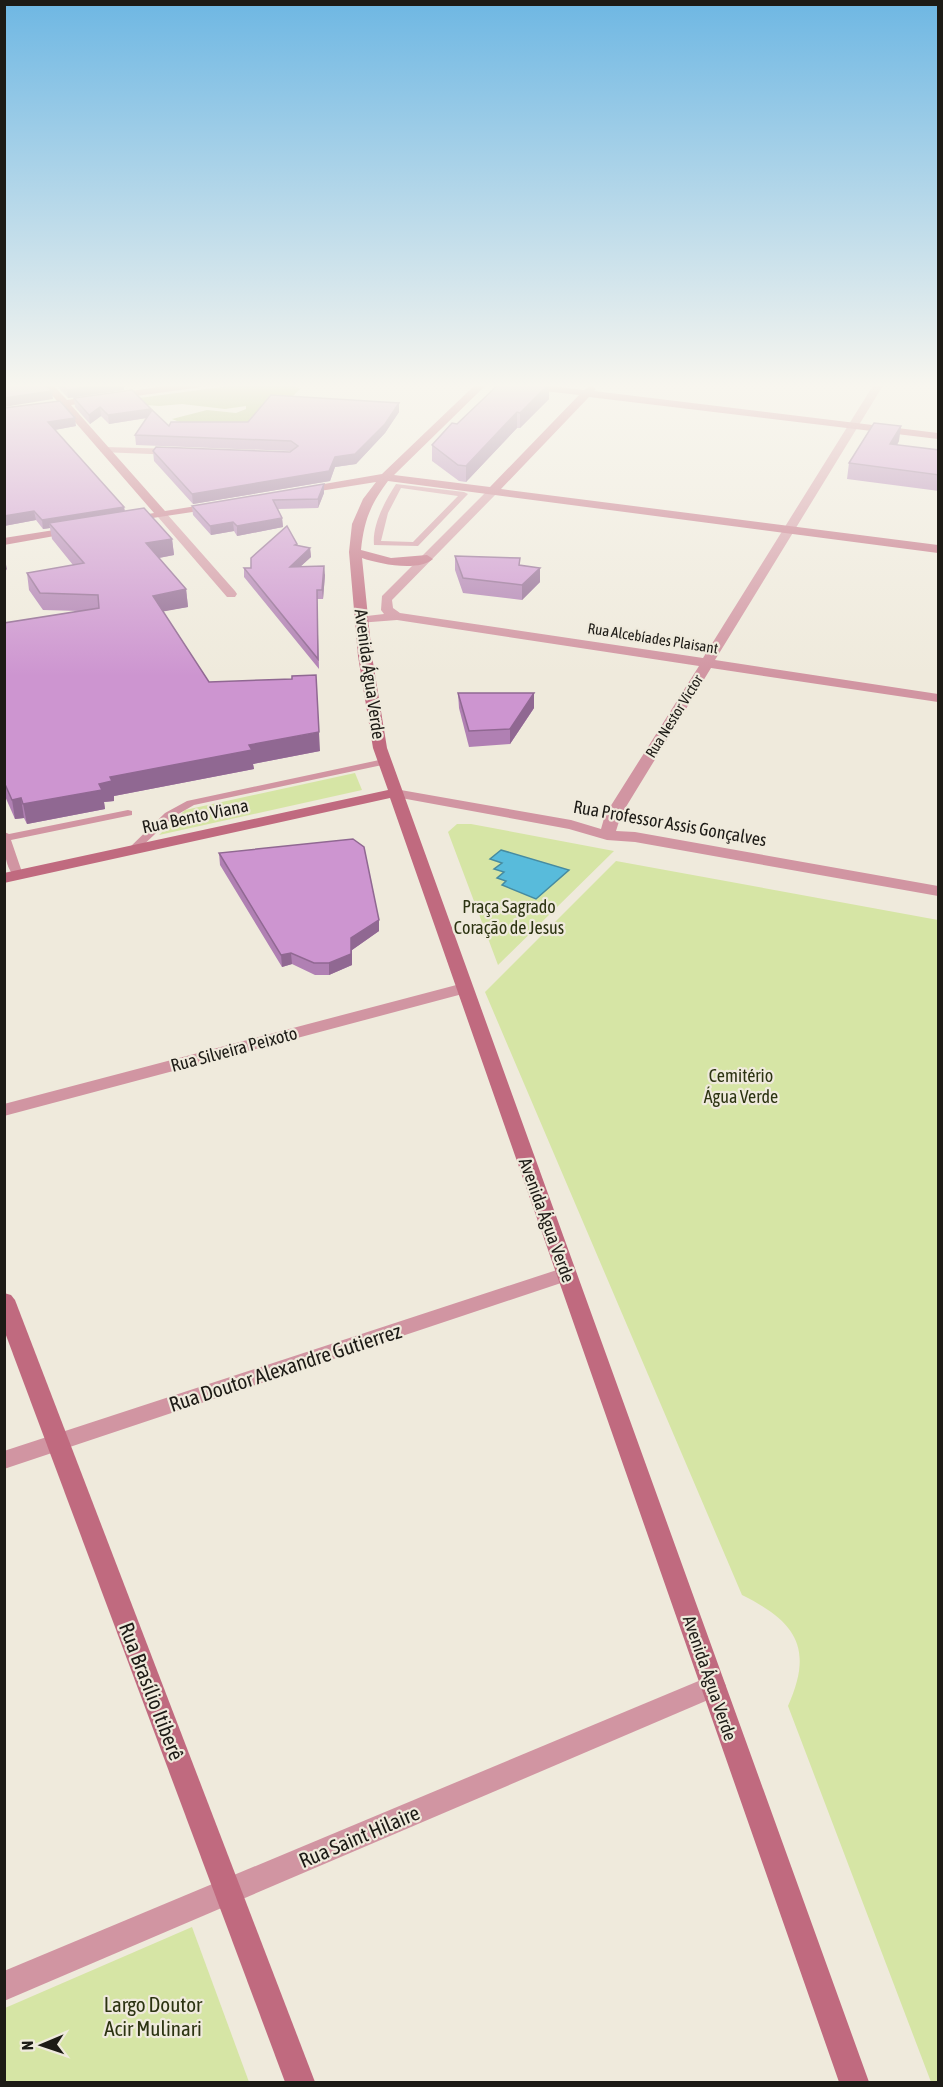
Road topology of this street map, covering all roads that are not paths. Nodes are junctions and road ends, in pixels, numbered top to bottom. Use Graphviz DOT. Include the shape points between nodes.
graph roads {
  1 [pos="133,481"];
  2 [pos="360,481"];
  3 [pos="382,481"];
  4 [pos="419,481"];
  5 [pos="502,481"];
  6 [pos="819,481"];
  7 [pos="493,491"];
  8 [pos="293,493"];
  9 [pos="224,504"];
  10 [pos="162,515"];
  11 [pos="116,523"];
  12 [pos="82,528"];
  13 [pos="789,530"];
  14 [pos="4,542"];
  15 [pos="377,543"];
  16 [pos="939,549"];
  17 [pos="355,552"];
  18 [pos="427,559"];
  19 [pos="231,594"];
  20 [pos="397,616"];
  21 [pos="362,620"];
  22 [pos="707,663"];
  23 [pos="939,698"];
  24 [pos="384,762"];
  25 [pos="394,793"];
  26 [pos="128,813"];
  27 [pos="607,835"];
  28 [pos="5,837"];
  29 [pos="132,850"];
  30 [pos="11,876"];
  31 [pos="939,891"];
  32 [pos="464,988"];
  33 [pos="4,1110"];
  34 [pos="566,1274"];
  35 [pos="4,1300"];
  36 [pos="58,1443"];
  37 [pos="4,1460"];
  38 [pos="713,1686"];
  39 [pos="228,1892"];
  40 [pos="4,1986"];
  41 [pos="300,2082"];
  42 [pos="854,2082"];
  1 -- 10 [label="main road"];
  2 -- 8 [label="main road"];
  3 -- 17 [label="main road, Avenida Água Verde" via="363,511"];
  4 -- 7 [label="main road"];
  5 -- 7 [label="main road"];
  6 -- 13 [label="street, Rua Nestor Victor"];
  7 -- 13 [label="main road"];
  7 -- 18 [label="street"];
  9 -- 10 [label="main road"];
  10 -- 11 [label="main road"];
  10 -- 19 [label="street"];
  12 -- 14 [label="main road"];
  13 -- 16 [label="main road"];
  13 -- 22 [label="street, Rua Nestor Victor"];
  15 -- 15 [label="lane" via="415,544 464,495 399,486 381,519"];
  17 -- 18 [label="main road" via="393,562"];
  17 -- 21 [label="main road, Avenida Água Verde"];
  18 -- 20 [label="street" via="386,599 387,610"];
  20 -- 21 [label="street, Rua Alcebíades Plaisant"];
  20 -- 22 [label="street, Rua Alcebíades Plaisant"];
  21 -- 24 [label="main road, Avenida Água Verde" via="373,716"];
  22 -- 23 [label="street, Rua Alcebíades Plaisant"];
  22 -- 27 [label="street, Rua Nestor Victor" via="613,815"];
  24 -- 25 [label="main road, Avenida Água Verde"];
  24 -- 29 [label="lane" via="190,803 169,814"];
  25 -- 27 [label="street, Rua Professor Assis Gonçalves"];
  25 -- 29 [label="main road, Rua Bento Viana"];
  25 -- 32 [label="main road, Avenida Água Verde"];
  26 -- 28 [label="lane"];
  27 -- 31 [label="street, Rua Professor Assis Gonçalves"];
  28 -- 30 [label="lane"];
  29 -- 30 [label="main road, Rua Bento Viana"];
  32 -- 33 [label="street, Rua Silveira Peixoto"];
  32 -- 34 [label="main road, Avenida Água Verde"];
  34 -- 36 [label="street, Rua Doutor Alexandre Gutierrez"];
  34 -- 38 [label="main road, Avenida Água Verde"];
  35 -- 36 [label="main road, Rua Brasílio Itiberê"];
  36 -- 37 [label="street, Rua Doutor Alexandre Gutierrez"];
  36 -- 39 [label="main road, Rua Brasílio Itiberê"];
  38 -- 39 [label="street, Rua Saint Hilaire"];
  38 -- 42 [label="main road, Avenida Água Verde"];
  39 -- 40 [label="street, Rua Saint Hilaire"];
  39 -- 41 [label="main road, Rua Brasílio Itiberê"];
}
